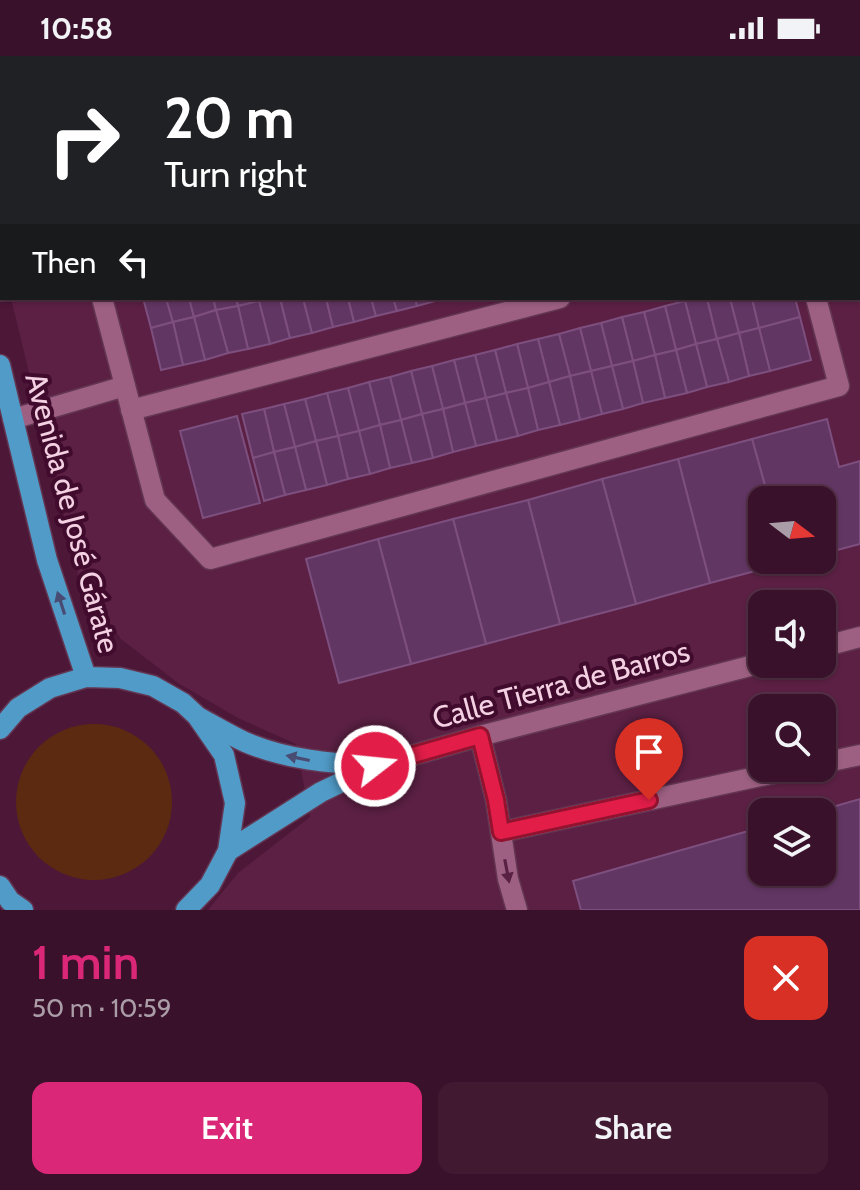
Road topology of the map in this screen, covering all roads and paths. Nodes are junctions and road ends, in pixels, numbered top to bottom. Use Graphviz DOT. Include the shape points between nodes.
graph roads {
  1 [pos="103,300"];
  2 [pos="552,300"];
  3 [pos="817,300"];
  4 [pos="0,365"];
  5 [pos="125,386"];
  6 [pos="131,410"];
  7 [pos="13,419"];
  8 [pos="860,637"];
  9 [pos="836,643"];
  10 [pos="748,667"];
  11 [pos="86,677"];
  12 [pos="197,716"];
  13 [pos="0,729"];
  14 [pos="480,736"];
  15 [pos="860,755"];
  16 [pos="836,760"];
  17 [pos="375,766"];
  18 [pos="748,779"];
  19 [pos="501,832"];
  20 [pos="228,851"];
  21 [pos="0,886"];
  22 [pos="23,910"];
  23 [pos="186,910"];
  24 [pos="517,910"];
  1 -- 5 [label="street"];
  2 -- 6 [label="street"];
  3 -- 6 [label="street" via="839,386 210,559 155,500"];
  4 -- 7 [label="main road, Avenida de José Gárate"];
  5 -- 6 [label="street"];
  5 -- 7 [label="street"];
  11 -- 7 [label="main road, Avenida de José Gárate, one-way" via="47,560"];
  8 -- 9 [label="street"];
  10 -- 14 [label="street, Calle Tierra de Barros"];
  11 -- 12 [label="main road" via="153,686"];
  11 -- 13 [label="main road" via="50,688 18,708"];
  17 -- 12 [label="main road, one-way" via="314,762 277,753"];
  12 -- 20 [label="main road" via="224,755 235,803"];
  14 -- 17 [label="street, Calle Tierra de Barros"];
  14 -- 19 [label="street"];
  15 -- 16 [label="street"];
  17 -- 20 [label="main road" via="321,792"];
  18 -- 19 [label="street"];
  19 -- 24 [label="street, one-way"];
  20 -- 23 [label="main road" via="210,885"];
  21 -- 22 [label="main road"];
}
